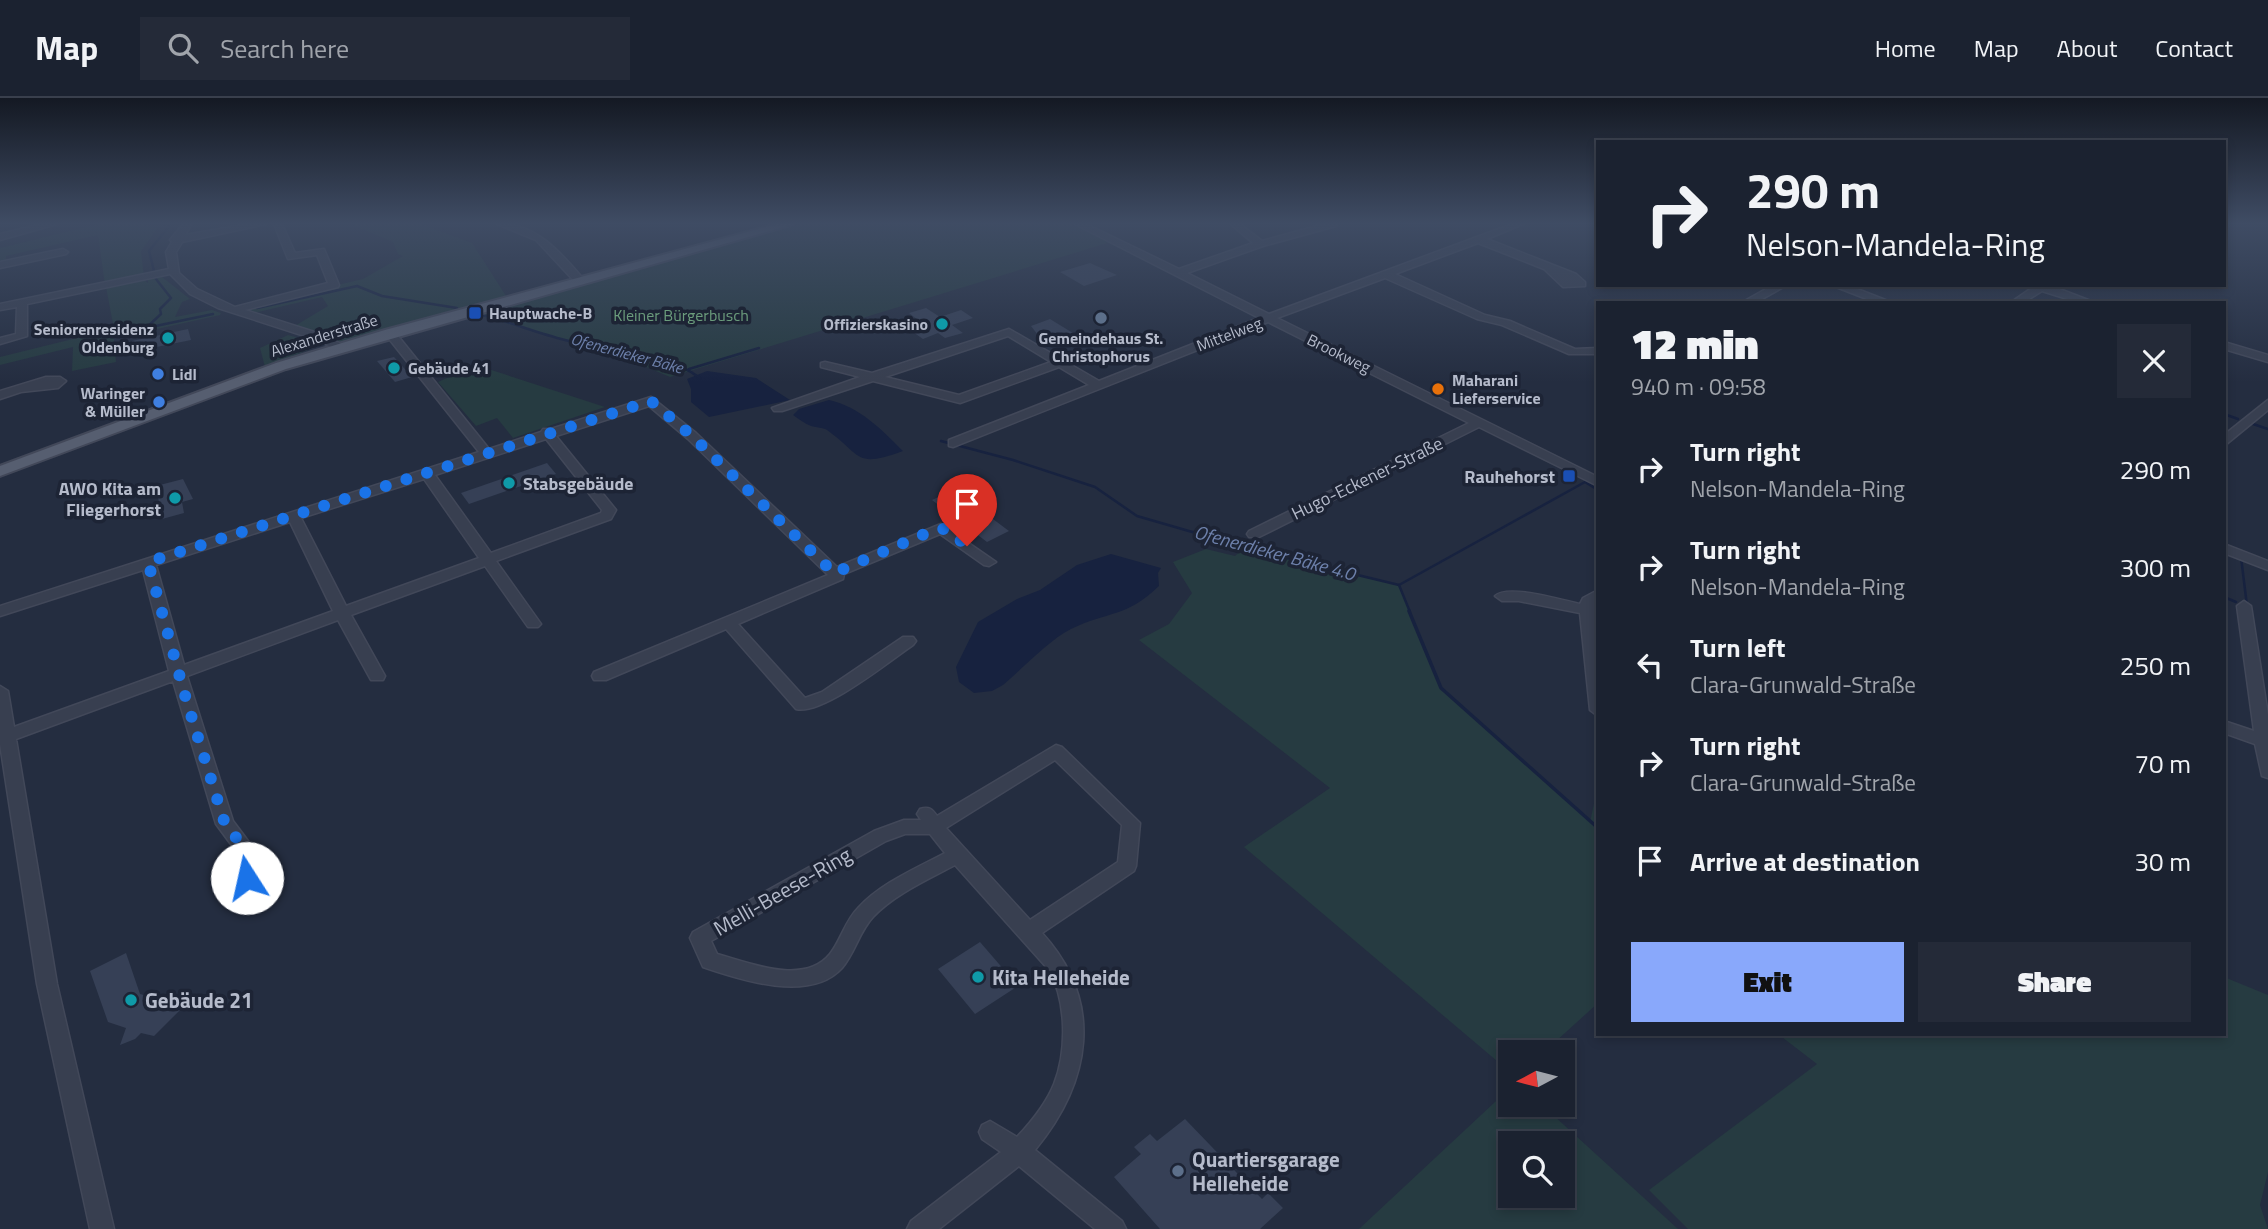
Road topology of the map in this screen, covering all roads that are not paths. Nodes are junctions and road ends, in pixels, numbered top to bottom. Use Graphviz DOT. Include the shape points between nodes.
graph roads {
  1 [pos="149,277"];
  2 [pos="176,277"];
  3 [pos="331,277"];
  4 [pos="576,277"];
  5 [pos="595,277"];
  6 [pos="1186,277"];
  7 [pos="1379,277"];
  8 [pos="1392,277"];
  9 [pos="580,281"];
  10 [pos="1778,287"];
  11 [pos="1842,287"];
  12 [pos="2040,287"];
  13 [pos="2045,287"];
  14 [pos="1750,301"];
  15 [pos="1882,301"];
  16 [pos="2018,301"];
  17 [pos="2085,301"];
  18 [pos="22,302"];
  19 [pos="0,307"];
  20 [pos="232,310"];
  21 [pos="1268,318"];
  22 [pos="390,333"];
  23 [pos="0,341"];
  24 [pos="2226,346"];
  25 [pos="341,348"];
  26 [pos="1596,351"];
  27 [pos="1573,352"];
  28 [pos="2268,359"];
  29 [pos="1596,362"];
  30 [pos="1058,363"];
  31 [pos="825,365"];
  32 [pos="872,377"];
  33 [pos="1097,385"];
  34 [pos="23,389"];
  35 [pos="0,395"];
  36 [pos="2268,404"];
  37 [pos="778,408"];
  38 [pos="1480,422"];
  39 [pos="547,432"];
  40 [pos="2226,440"];
  41 [pos="953,443"];
  42 [pos="486,453"];
  43 [pos="0,471"];
  44 [pos="426,472"];
  45 [pos="1596,481"];
  46 [pos="293,515"];
  47 [pos="1254,534"];
  48 [pos="2226,549"];
  49 [pos="487,560"];
  50 [pos="148,562"];
  51 [pos="989,562"];
  52 [pos="2265,564"];
  53 [pos="836,575"];
  54 [pos="1596,595"];
  55 [pos="1502,596"];
  56 [pos="2244,606"];
  57 [pos="1587,610"];
  58 [pos="0,611"];
  59 [pos="342,613"];
  60 [pos="728,622"];
  61 [pos="533,624"];
  62 [pos="908,641"];
  63 [pos="178,673"];
  64 [pos="377,676"];
  65 [pos="600,676"];
  66 [pos="0,691"];
  67 [pos="1596,692"];
  68 [pos="2226,728"];
  69 [pos="8,736"];
  70 [pos="2265,741"];
  71 [pos="2268,772"];
  72 [pos="930,821"];
  73 [pos="958,854"];
  74 [pos="247,878"];
  75 [pos="1029,931"];
  76 [pos="990,1132"];
  77 [pos="1019,1152"];
  78 [pos="102,1229"];
  79 [pos="919,1229"];
  80 [pos="1114,1229"];
  1 -- 18 [label="street"];
  2 -- 20 [label="street" via="194,293"];
  3 -- 20 [label="street" via="334,285"];
  4 -- 9 [label="street"];
  5 -- 9 [label="main road, Alexanderstraße"];
  6 -- 21 [label="street, Brookweg"];
  7 -- 21 [label="street, Mittelweg"];
  8 -- 27 [label="street"];
  9 -- 22 [label="main road, Alexanderstraße"];
  10 -- 14 [label="street"];
  11 -- 15 [label="street"];
  12 -- 16 [label="street"];
  13 -- 17 [label="street"];
  18 -- 19 [label="street"];
  18 -- 23 [label="street" via="21,336"];
  20 -- 25 [label="street" via="293,327"];
  21 -- 33 [label="street, Mittelweg"];
  21 -- 38 [label="street, Brookweg"];
  22 -- 25 [label="main road, Alexanderstraße"];
  22 -- 42 [label="street"];
  24 -- 28 [label="street"];
  25 -- 43 [label="main road, Alexanderstraße"];
  26 -- 27 [label="street"];
  27 -- 29 [label="street"];
  30 -- 32 [label="street" via="960,399"];
  30 -- 32 [label="street" via="1009,332"];
  30 -- 33 [label="street"];
  31 -- 32 [label="street"];
  32 -- 37 [label="street"];
  33 -- 41 [label="street, Mittelweg"];
  34 -- 35 [label="street"];
  36 -- 40 [label="street"];
  38 -- 45 [label="street, Brookweg"];
  38 -- 47 [label="street, Hugo-Eckener-Straße"];
  39 -- 42 [label="street"];
  39 -- 49 [label="street" via="609,510 606,516"];
  39 -- 53 [label="street" via="651,401"];
  42 -- 44 [label="street"];
  44 -- 46 [label="street"];
  44 -- 49 [label="street"];
  46 -- 50 [label="street"];
  46 -- 59 [label="street"];
  48 -- 52 [label="street"];
  49 -- 59 [label="street"];
  49 -- 61 [label="street"];
  50 -- 58 [label="street"];
  50 -- 63 [label="street"];
  51 -- 53 [label="street" via="942,528"];
  53 -- 60 [label="street"];
  54 -- 57 [label="street" via="1588,601"];
  55 -- 57 [label="street"];
  56 -- 70 [label="street"];
  57 -- 67 [label="street"];
  59 -- 63 [label="street"];
  59 -- 64 [label="street"];
  60 -- 62 [label="street" via="802,705 828,696"];
  60 -- 65 [label="street"];
  63 -- 69 [label="street"];
  63 -- 74 [label="street" via="225,824 242,845"];
  66 -- 69 [label="street"];
  68 -- 70 [label="street"];
  69 -- 78 [label="street" via="47,984"];
  70 -- 71 [label="street"];
  72 -- 73 [label="street"];
  72 -- 73 [label="street, Melli-Beese-Ring" via="880,836 700,938 710,961 797,980 822,975 863,915"];
  72 -- 75 [label="street" via="1056,751 1131,823 1127,866"];
  73 -- 75 [label="street"];
  75 -- 77 [label="street" via="1066,980 1075,1041 1050,1118"];
  76 -- 77 [label="street"];
  77 -- 79 [label="street"];
  77 -- 80 [label="street"];
}
